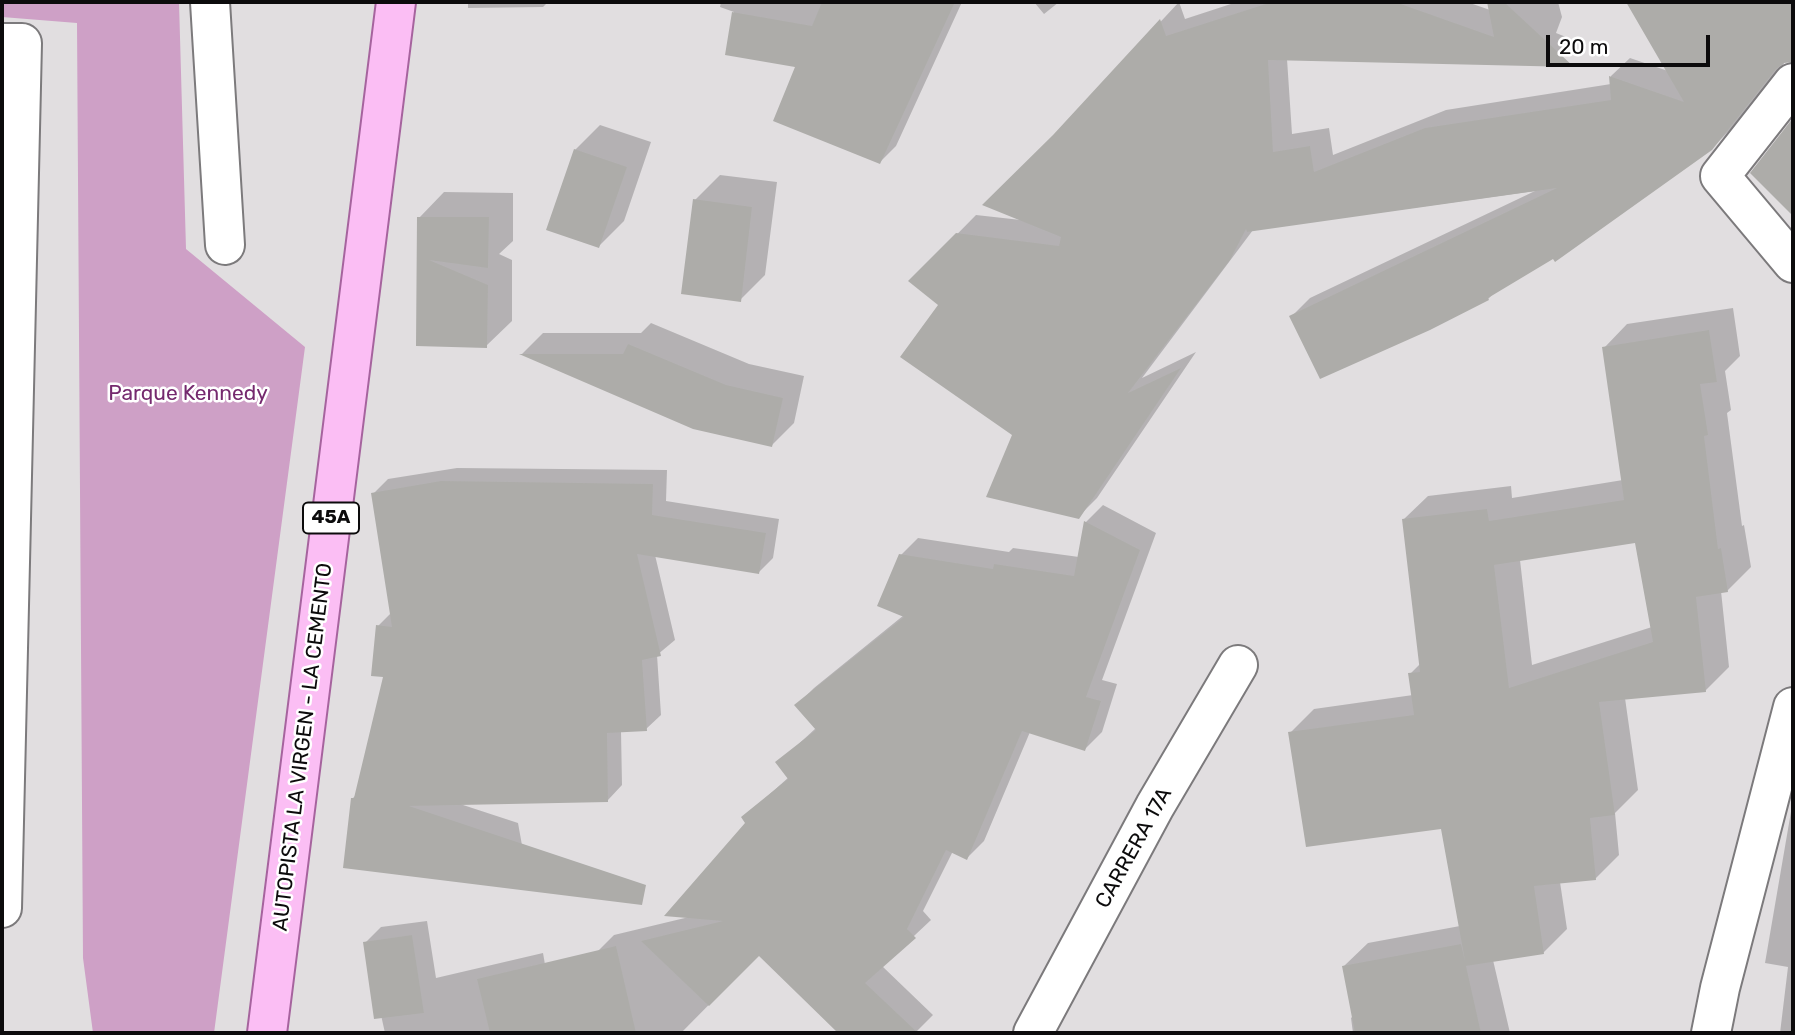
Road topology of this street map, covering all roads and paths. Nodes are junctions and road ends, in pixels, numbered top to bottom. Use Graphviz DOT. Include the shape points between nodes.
graph roads {
  1 [pos="210,2"];
  2 [pos="396,2"];
  3 [pos="12,43"];
  4 [pos="1793,83"];
  5 [pos="226,245"];
  6 [pos="1793,262"];
  7 [pos="1238,665"];
  8 [pos="1793,707"];
  9 [pos="2,908"];
  10 [pos="267,1033"];
  11 [pos="1033,1033"];
  12 [pos="1711,1033"];
  1 -- 5 [label="street"];
  2 -- 10 [label="main road, AUTOPISTA LA VIRGEN - LA CEMENTO / 45A"];
  3 -- 9 [label="street"];
  4 -- 6 [label="street" via="1720,176"];
  7 -- 11 [label="street, CARRERA 17A" via="1155,806"];
  8 -- 12 [label="street"];
}
